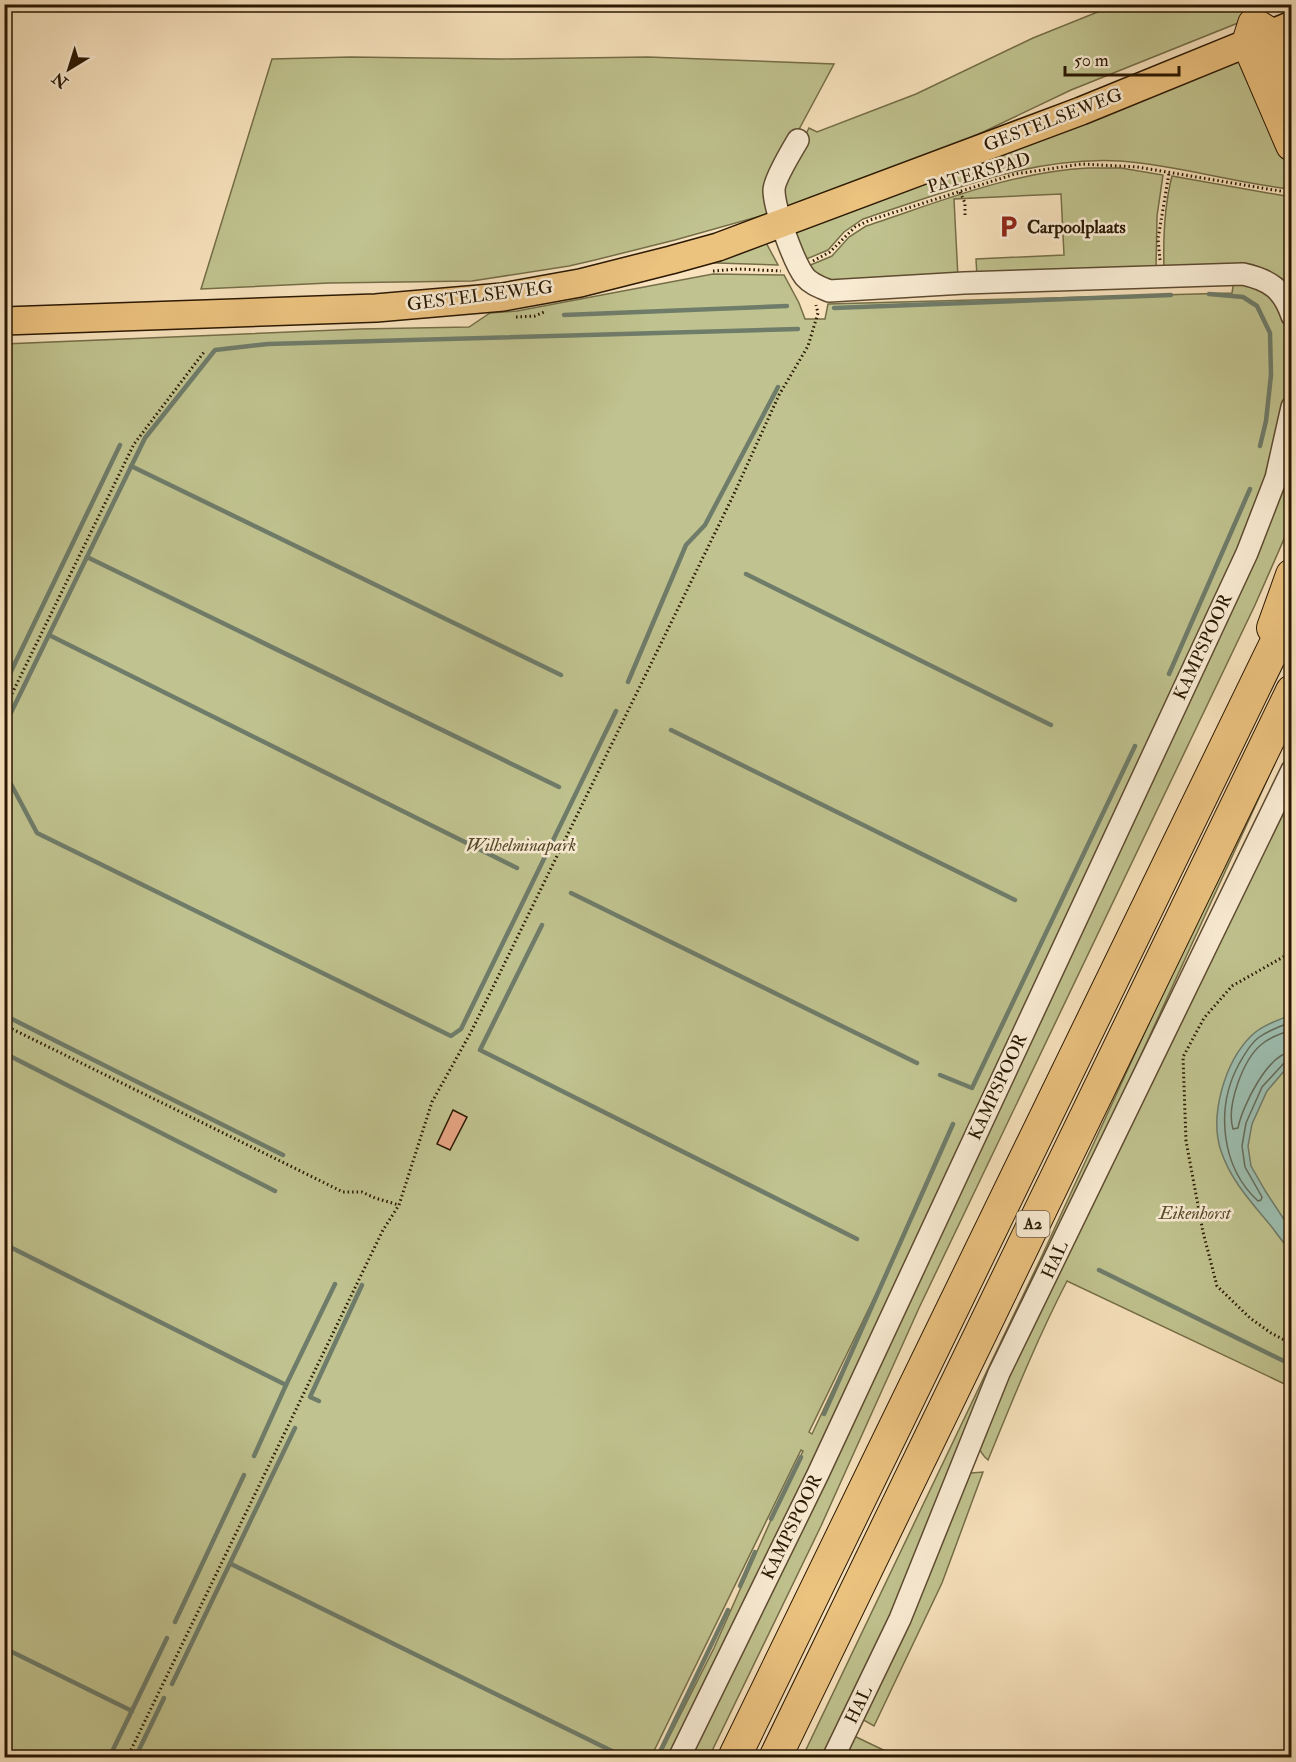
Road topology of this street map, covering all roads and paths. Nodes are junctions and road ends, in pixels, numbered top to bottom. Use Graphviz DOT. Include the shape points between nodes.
graph roads {
  1 [pos="1292,9"];
  2 [pos="1266,31"];
  3 [pos="1292,81"];
  4 [pos="798,140"];
  5 [pos="1292,145"];
  6 [pos="1168,173"];
  7 [pos="960,191"];
  8 [pos="1292,193"];
  9 [pos="965,216"];
  10 [pos="781,224"];
  11 [pos="798,266"];
  12 [pos="1161,277"];
  13 [pos="816,286"];
  14 [pos="1292,316"];
  15 [pos="4,321"];
  16 [pos="204,352"];
  17 [pos="1292,407"];
  18 [pos="1292,575"];
  19 [pos="1292,610"];
  20 [pos="1292,692"];
  21 [pos="1246,704"];
  22 [pos="4,711"];
  23 [pos="1292,770"];
  24 [pos="1292,952"];
  25 [pos="4,1025"];
  26 [pos="399,1205"];
  27 [pos="1292,1344"];
  28 [pos="127,1758"];
  29 [pos="679,1758"];
  30 [pos="734,1758"];
  31 [pos="775,1758"];
  32 [pos="833,1758"];
  1 -- 2 [label="main road, GESTELSEWEG"];
  2 -- 3 [label="highway"];
  2 -- 5 [label="highway"];
  2 -- 10 [label="main road, GESTELSEWEG" via="1074,95 981,138 936,164"];
  4 -- 10 [label="street" via="774,189"];
  6 -- 7 [label="path, PATERSPAD" via="1082,164 1015,174"];
  6 -- 8 [label="path, PATERSPAD"];
  6 -- 12 [label="path" via="1158,239"];
  7 -- 9 [label="path"];
  7 -- 11 [label="path, PATERSPAD" via="870,220 855,227 830,252"];
  10 -- 11 [label="street"];
  10 -- 15 [label="main road, GESTELSEWEG" via="670,260 503,297 376,308"];
  11 -- 13 [label="street"];
  12 -- 13 [label="street" via="829,291"];
  12 -- 14 [label="street" via="1256,277 1284,297"];
  13 -- 26 [label="path" via="818,313 808,346 779,395 476,1022 432,1102"];
  16 -- 22 [label="path" via="134,444"];
  17 -- 29 [label="street, KAMPSPOOR" via="1276,478 1247,554 828,1452"];
  18 -- 21 [label="highway, A2"];
  19 -- 21 [label="highway, A2"];
  20 -- 31 [label="highway, A2"];
  21 -- 30 [label="highway, A2"];
  23 -- 32 [label="street, HAL" via="999,1373 900,1619"];
  24 -- 27 [label="path" via="1232,986 1204,1018 1183,1057 1186,1141 1217,1286 1250,1318"];
  25 -- 26 [label="path" via="343,1192 362,1192"];
  26 -- 28 [label="path" via="383,1230"];
}
